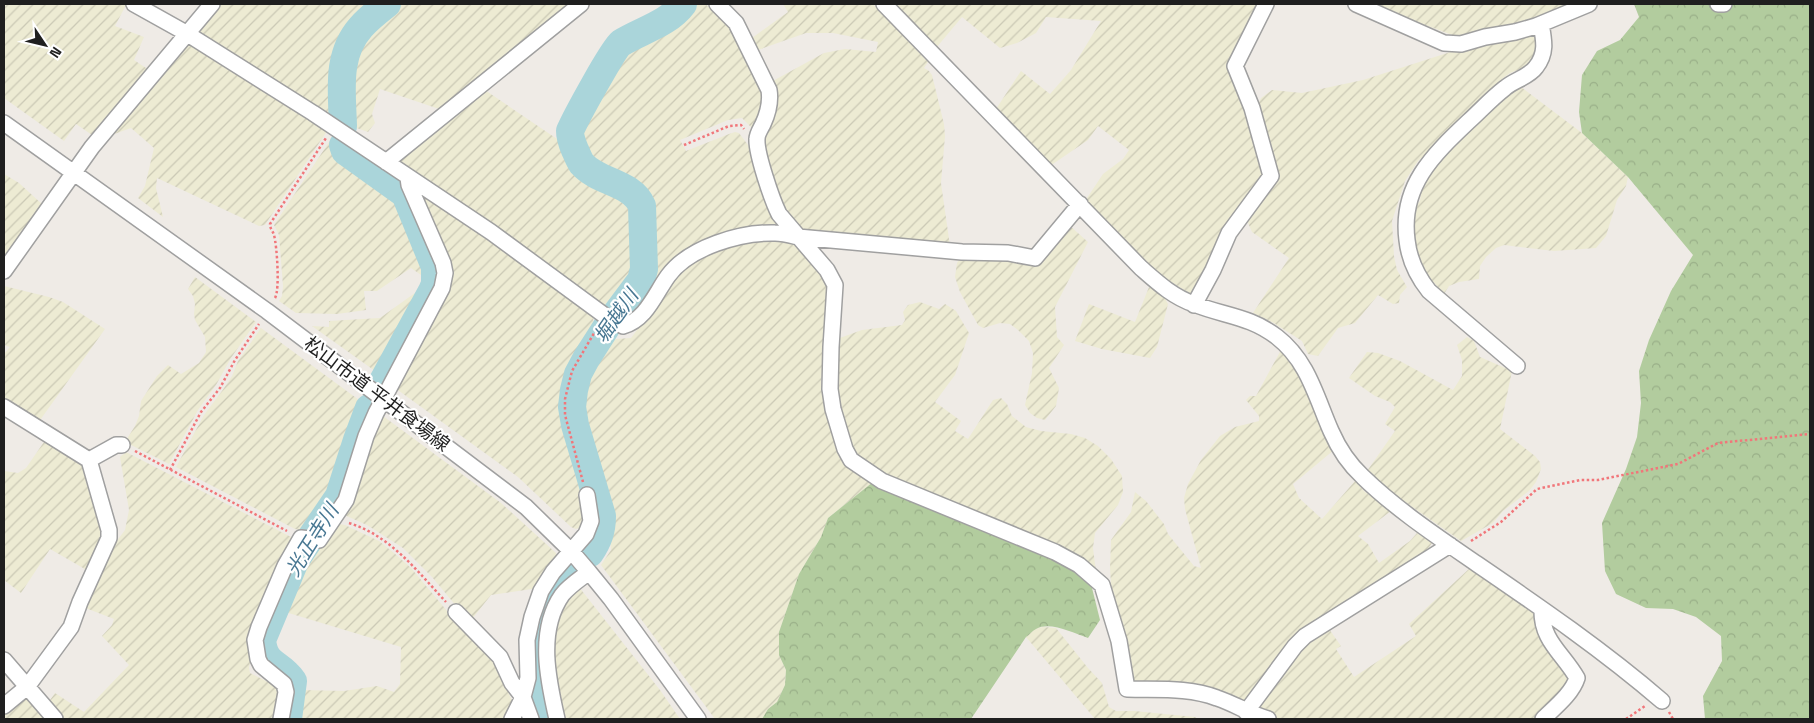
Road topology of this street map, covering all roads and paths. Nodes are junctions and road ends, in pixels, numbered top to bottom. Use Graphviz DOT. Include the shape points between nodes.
graph roads {
  1 [pos="134,4"];
  2 [pos="212,4"];
  3 [pos="581,4"];
  4 [pos="717,4"];
  5 [pos="884,4"];
  6 [pos="1266,4"];
  7 [pos="1356,4"];
  8 [pos="1590,4"];
  9 [pos="1718,4"];
  10 [pos="1724,4"];
  11 [pos="1541,24"];
  12 [pos="186,33"];
  13 [pos="4,123"];
  14 [pos="756,137"];
  15 [pos="684,145"];
  16 [pos="386,162"];
  17 [pos="74,172"];
  18 [pos="408,178"];
  19 [pos="1080,204"];
  20 [pos="798,236"];
  21 [pos="4,271"];
  22 [pos="1194,305"];
  23 [pos="610,319"];
  24 [pos="1517,366"];
  25 [pos="384,399"];
  26 [pos="4,407"];
  27 [pos="1810,434"];
  28 [pos="122,446"];
  29 [pos="89,460"];
  30 [pos="587,495"];
  31 [pos="333,519"];
  32 [pos="307,539"];
  33 [pos="1454,547"];
  34 [pos="571,551"];
  35 [pos="588,572"];
  36 [pos="1542,609"];
  37 [pos="456,612"];
  38 [pos="4,660"];
  39 [pos="27,686"];
  40 [pos="523,697"];
  41 [pos="1662,701"];
  42 [pos="4,706"];
  43 [pos="1246,712"];
  44 [pos="544,715"];
  45 [pos="55,719"];
  46 [pos="281,719"];
  47 [pos="512,719"];
  48 [pos="698,719"];
  49 [pos="1268,719"];
  50 [pos="1543,719"];
  51 [pos="1626,719"];
  1 -- 12 [label="street"];
  2 -- 12 [label="street"];
  3 -- 16 [label="street"];
  4 -- 14 [label="street" via="736,23 769,90 768,110"];
  5 -- 19 [label="street"];
  6 -- 22 [label="street" via="1235,66 1252,108 1271,176 1229,233"];
  7 -- 11 [label="street" via="1444,43 1461,44"];
  8 -- 11 [label="street"];
  9 -- 10 [label="street"];
  11 -- 24 [label="street" via="1545,45 1535,68 1505,88 1442,147 1414,185 1405,227 1413,263 1429,291"];
  12 -- 16 [label="street"];
  12 -- 17 [label="street"];
  13 -- 17 [label="street, 松山市道 平井食場線"];
  14 -- 15 [label="path" via="741,125 729,126"];
  14 -- 20 [label="street" via="775,206"];
  16 -- 18 [label="street"];
  17 -- 21 [label="street"];
  17 -- 25 [label="street, 松山市道 平井食場線"];
  18 -- 23 [label="street" via="491,232"];
  18 -- 25 [label="street" via="445,273 442,288"];
  19 -- 20 [label="street" via="1035,258"];
  19 -- 22 [label="street" via="1141,268"];
  20 -- 23 [label="street" via="777,233 734,238 694,254 669,274 639,318 623,326"];
  20 -- 43 [label="street" via="828,270 835,285 830,389 844,449 851,460 882,481 1055,552 1079,565 1102,585 1128,689 1181,690 1203,694"];
  22 -- 33 [label="street" via="1250,320 1278,337 1311,380 1331,432 1360,475"];
  23 -- 30 [label="path" via="572,371 565,400 565,415"];
  25 -- 31 [label="street" via="366,436 346,500"];
  25 -- 34 [label="street, 松山市道 平井食場線" via="526,507"];
  26 -- 29 [label="street"];
  27 -- 33 [label="path" via="1718,443 1678,464 1538,489 1501,522"];
  28 -- 29 [label="street" via="116,445"];
  28 -- 32 [label="path"];
  29 -- 39 [label="street" via="109,538 71,627"];
  30 -- 34 [label="street" via="591,521 586,534"];
  31 -- 32 [label="street" via="319,540"];
  31 -- 37 [label="path" via="360,526 381,538 398,551"];
  32 -- 46 [label="street" via="285,566 255,640 261,666 284,684 286,692"];
  33 -- 36 [label="street"];
  33 -- 43 [label="street" via="1305,636"];
  34 -- 35 [label="street, 松山市道 平井食場線"];
  34 -- 40 [label="street" via="541,591 532,617 527,640 528,678"];
  35 -- 44 [label="street" via="564,593 556,605 547,644"];
  35 -- 48 [label="street, 松山市道 平井食場線"];
  36 -- 41 [label="street"];
  36 -- 50 [label="street" via="1546,634 1577,678 1575,685"];
  37 -- 40 [label="street" via="500,657 512,683"];
  38 -- 39 [label="street"];
  39 -- 42 [label="street"];
  39 -- 45 [label="street"];
  40 -- 44 [label="street"];
  40 -- 47 [label="street"];
  41 -- 51 [label="path" via="1645,706"];
  43 -- 49 [label="street"];
}
